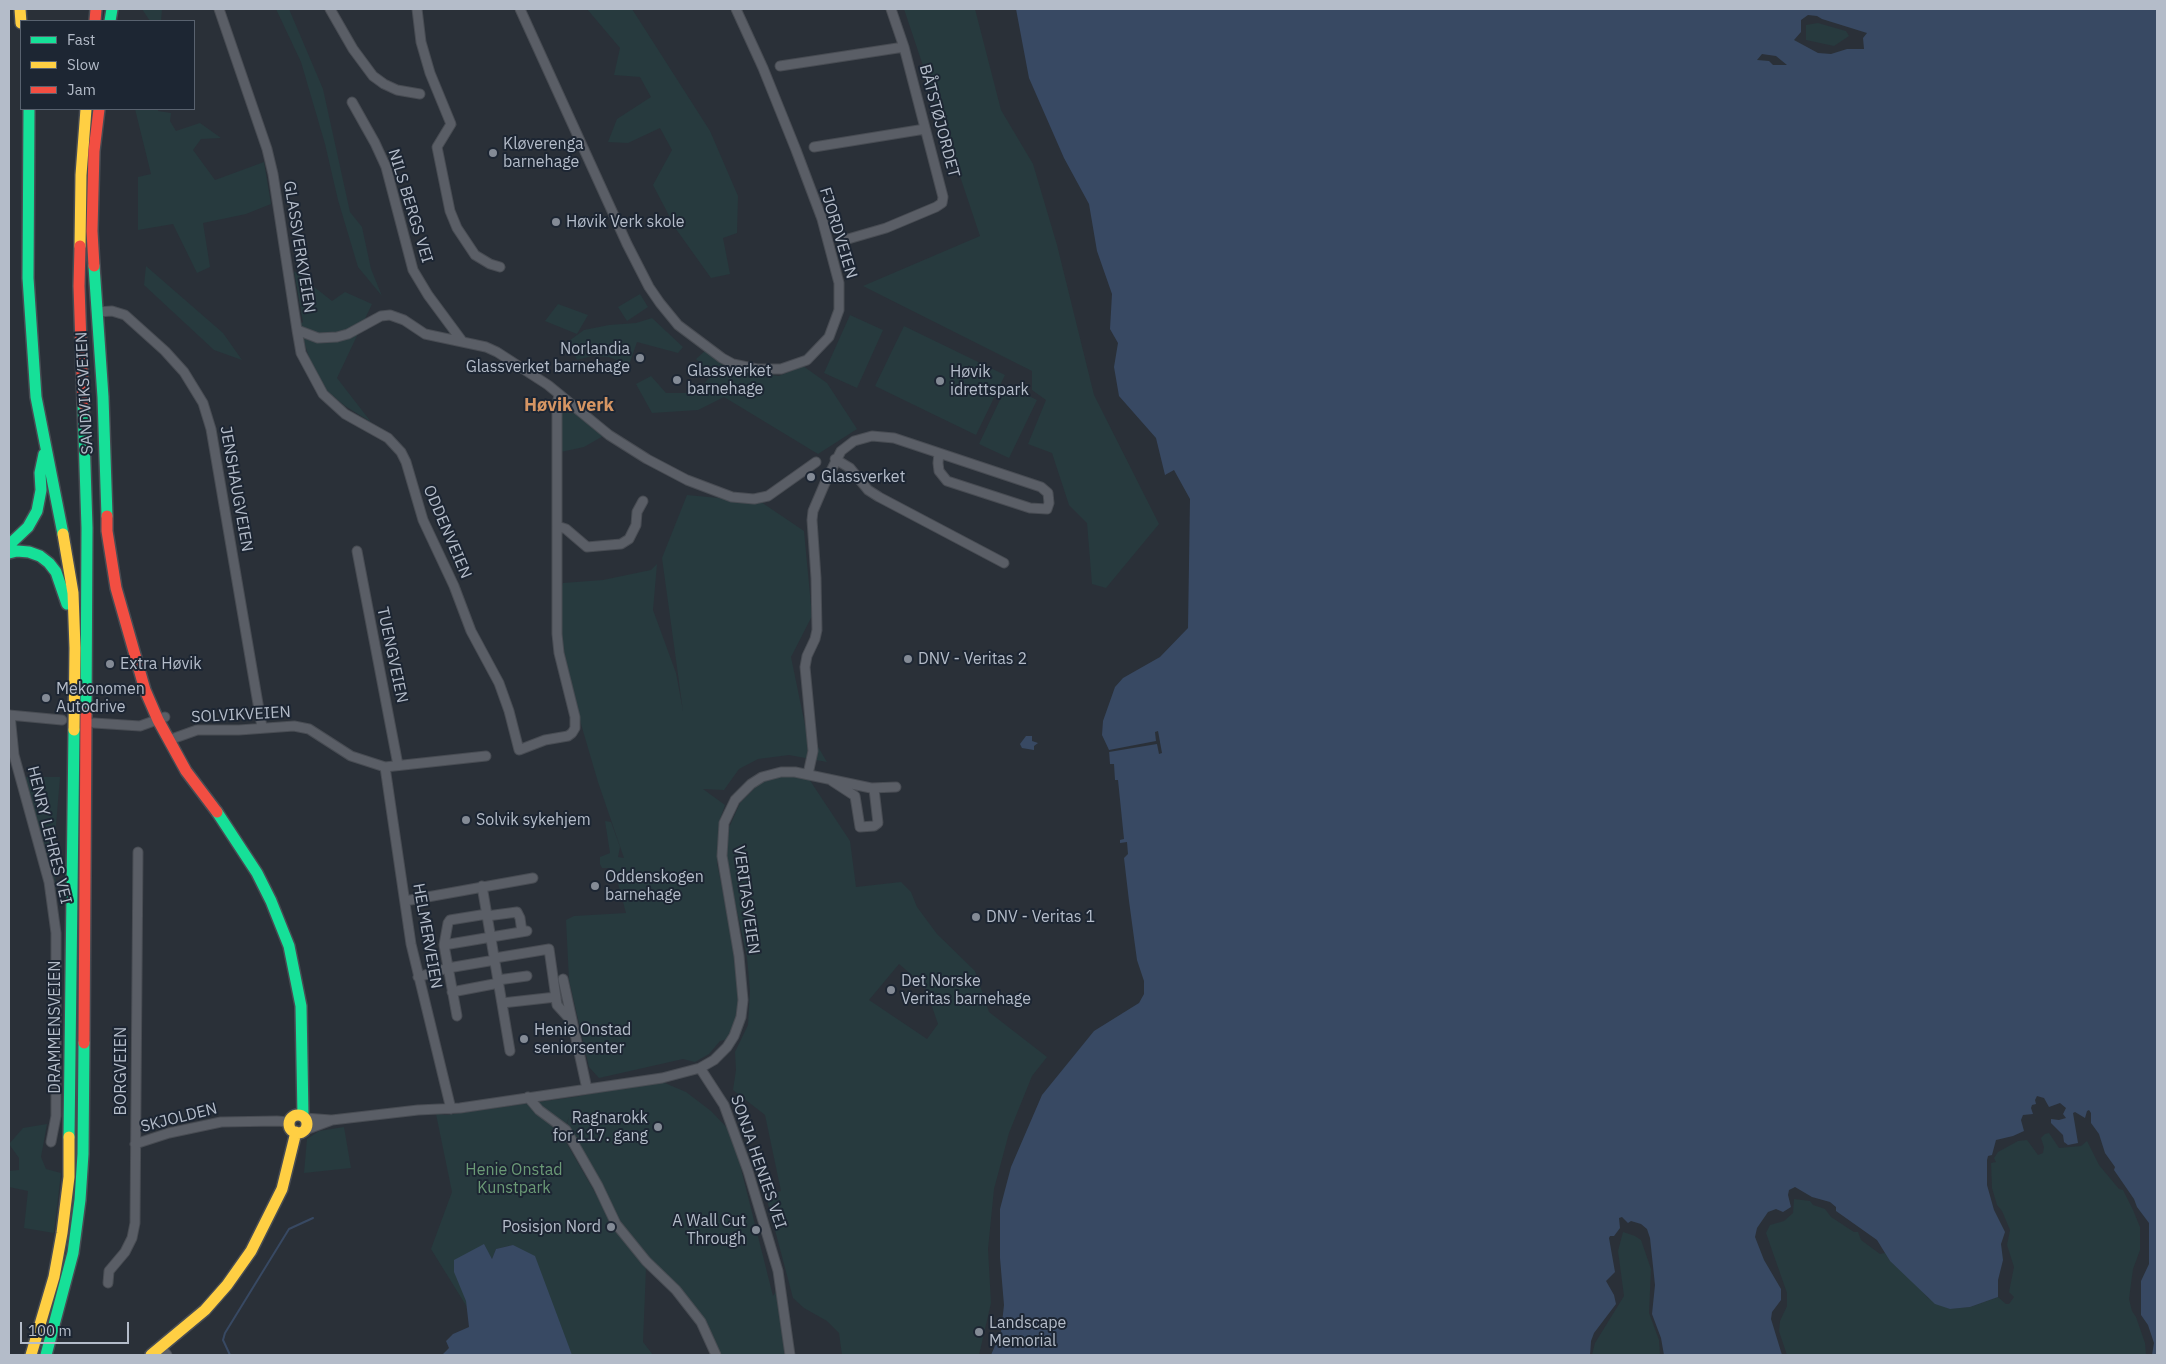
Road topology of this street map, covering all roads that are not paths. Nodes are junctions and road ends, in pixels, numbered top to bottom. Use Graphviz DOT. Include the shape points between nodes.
graph roads {
  1 [pos="219,9"];
  2 [pos="330,9"];
  3 [pos="417,9"];
  4 [pos="520,9"];
  5 [pos="736,9"];
  6 [pos="891,9"];
  7 [pos="904,47"];
  8 [pos="780,66"];
  9 [pos="420,94"];
  10 [pos="352,102"];
  11 [pos="29,110"];
  12 [pos="86,110"];
  13 [pos="99,110"];
  14 [pos="925,130"];
  15 [pos="814,147"];
  16 [pos="848,239"];
  17 [pos="500,267"];
  18 [pos="97,312"];
  19 [pos="297,330"];
  20 [pos="462,341"];
  21 [pos="560,394"];
  22 [pos="45,450"];
  23 [pos="939,453"];
  24 [pos="835,459"];
  25 [pos="816,462"];
  26 [pos="643,501"];
  27 [pos="557,526"];
  28 [pos="9,544"];
  29 [pos="356,551"];
  30 [pos="9,553"];
  31 [pos="1004,563"];
  32 [pos="74,628"];
  33 [pos="10,715"];
  34 [pos="162,719"];
  35 [pos="62,720"];
  36 [pos="94,723"];
  37 [pos="262,727"];
  38 [pos="172,739"];
  39 [pos="486,756"];
  40 [pos="398,765"];
  41 [pos="384,766"];
  42 [pos="808,774"];
  43 [pos="832,781"];
  44 [pos="896,788"];
  45 [pos="874,789"];
  46 [pos="138,852"];
  47 [pos="533,878"];
  48 [pos="482,886"];
  49 [pos="405,900"];
  50 [pos="487,915"];
  51 [pos="491,938"];
  52 [pos="444,944"];
  53 [pos="495,959"];
  54 [pos="448,968"];
  55 [pos="527,976"];
  56 [pos="418,977"];
  57 [pos="563,980"];
  58 [pos="499,982"];
  59 [pos="452,992"];
  60 [pos="556,997"];
  61 [pos="502,1004"];
  62 [pos="571,1015"];
  63 [pos="456,1016"];
  64 [pos="510,1051"];
  65 [pos="700,1068"];
  66 [pos="587,1089"];
  67 [pos="528,1097"];
  68 [pos="451,1109"];
  69 [pos="299,1122"];
  70 [pos="51,1142"];
  71 [pos="136,1144"];
  72 [pos="108,1283"];
  73 [pos="164,1351"];
  74 [pos="31,1355"];
  75 [pos="46,1355"];
  76 [pos="151,1355"];
  77 [pos="716,1355"];
  78 [pos="790,1355"];
  1 -- 19 [label="street, GLASSVERKVEIEN" via="267,149"];
  2 -- 9 [label="street" via="373,76 397,90"];
  3 -- 17 [label="street" via="421,42 430,73 451,124 437,147 450,211 475,255"];
  4 -- 5 [label="street, FJORDVEIEN" via="617,222 655,295 678,325 722,358 757,369 781,369 807,360 829,337 839,310 839,283 822,219 764,68"];
  6 -- 7 [label="street, BÅTSTØJORDET"];
  7 -- 8 [label="street"];
  7 -- 14 [label="street, BÅTSTØJORDET"];
  10 -- 20 [label="street, NILS BERGS VEI" via="386,167 413,270"];
  11 -- 22 [label="main road" via="29,306 36,398"];
  12 -- 75 [label="main road, DRAMMENSVEIEN" via="79,286 86,479 87,695 82,1181 73,1253"];
  13 -- 18 [label="main road, SANDVIKSVEIEN" via="92,185"];
  14 -- 15 [label="street"];
  14 -- 16 [label="street, BÅTSTØJORDET" via="943,191 942,203 886,228"];
  18 -- 34 [label="main road, SANDVIKSVEIEN" via="109,548 122,611 145,690"];
  18 -- 37 [label="street, JENSHAUGVEIEN" via="112,311 125,315 184,372 203,403 213,439"];
  19 -- 20 [label="street, GLASSVERKVEIEN" via="318,338 337,337 380,316 390,315 426,334"];
  19 -- 27 [label="street, ODDENVEIEN" via="301,353 323,394 345,414 388,438 401,452 423,520 471,631 499,683 519,750 568,736 574,728 575,717 557,634"];
  20 -- 21 [label="street, GLASSVERKVEIEN" via="498,352"];
  21 -- 25 [label="street, GLASSVERKVEIEN" via="609,435 647,459 687,480 732,497 754,499 768,496"];
  21 -- 27 [label="street" via="556,406"];
  22 -- 28 [label="main road" via="37,511 28,527"];
  22 -- 32 [label="main road" via="68,553"];
  23 -- 23 [label="street" via="939,472 947,481 1030,508 1047,509 1048,493 1041,487"];
  23 -- 24 [label="street" via="894,438 872,436 846,445"];
  24 -- 31 [label="street" via="850,468 868,490 879,497"];
  24 -- 42 [label="street" via="813,510 812,520 817,630 805,667 813,751"];
  26 -- 27 [label="street" via="637,512 636,525 621,544 587,548 566,529"];
  29 -- 40 [label="street, TUENGVEIEN"];
  30 -- 32 [label="main road" via="29,552 49,563 62,586"];
  32 -- 74 [label="main road, DRAMMENSVEIEN" via="69,1177 56,1269"];
  33 -- 35 [label="street"];
  33 -- 70 [label="street, HENRY LEHRES VEI" via="14,755 49,882 56,933 56,1116"];
  34 -- 36 [label="street" via="140,726"];
  34 -- 38 [label="main road, SANDVIKSVEIEN"];
  37 -- 38 [label="street, SOLVIKVEIEN" via="197,730"];
  37 -- 41 [label="street, SOLVIKVEIEN" via="309,729 351,756"];
  38 -- 69 [label="main road, SANDVIKSVEIEN" via="186,770 257,873 289,946 298,984 302,1032"];
  39 -- 40 [label="street, SOLVIKVEIEN"];
  40 -- 41 [label="street, SOLVIKVEIEN"];
  41 -- 49 [label="street, HELMERVEIEN"];
  42 -- 43 [label="street, VERITASVEIEN"];
  42 -- 65 [label="street, VERITASVEIEN" via="781,772 762,777 743,790 727,814 722,856 743,1000 741,1016 730,1044 717,1058"];
  43 -- 45 [label="street, VERITASVEIEN"];
  43 -- 45 [label="street, VERITASVEIEN" via="855,796 860,827 878,823"];
  44 -- 45 [label="street, VERITASVEIEN"];
  46 -- 71 [label="street, BORGVEIEN"];
  47 -- 48 [label="street"];
  48 -- 49 [label="street"];
  48 -- 50 [label="street"];
  49 -- 56 [label="street, HELMERVEIEN"];
  50 -- 51 [label="street"];
  50 -- 51 [label="street" via="517,912 525,932"];
  50 -- 52 [label="street" via="450,920"];
  51 -- 52 [label="street"];
  51 -- 53 [label="street"];
  52 -- 54 [label="street"];
  53 -- 54 [label="street"];
  53 -- 58 [label="street"];
  53 -- 60 [label="street" via="549,949"];
  54 -- 56 [label="street"];
  54 -- 59 [label="street"];
  55 -- 58 [label="street"];
  56 -- 68 [label="street, HELMERVEIEN"];
  57 -- 62 [label="street"];
  58 -- 59 [label="street"];
  58 -- 61 [label="street"];
  59 -- 63 [label="street"];
  60 -- 61 [label="street"];
  60 -- 62 [label="street" via="559,1008 566,1016"];
  61 -- 64 [label="street"];
  62 -- 66 [label="street"];
  65 -- 66 [label="street" via="662,1078"];
  65 -- 78 [label="street, SONJA HENIES VEI" via="724,1105 750,1178 778,1271"];
  66 -- 67 [label="street"];
  67 -- 68 [label="street"];
  67 -- 77 [label="street" via="539,1110 566,1130 616,1224 701,1322"];
  68 -- 69 [label="street"];
  69 -- 71 [label="street, SKJOLDEN" via="221,1122"];
  69 -- 73 [label="main road, SANDVIKSVEIEN" via="282,1189 261,1234 236,1273"];
  71 -- 72 [label="street, BORGVEIEN" via="132,1238 109,1271"];
  73 -- 76 [label="main road"];
}
